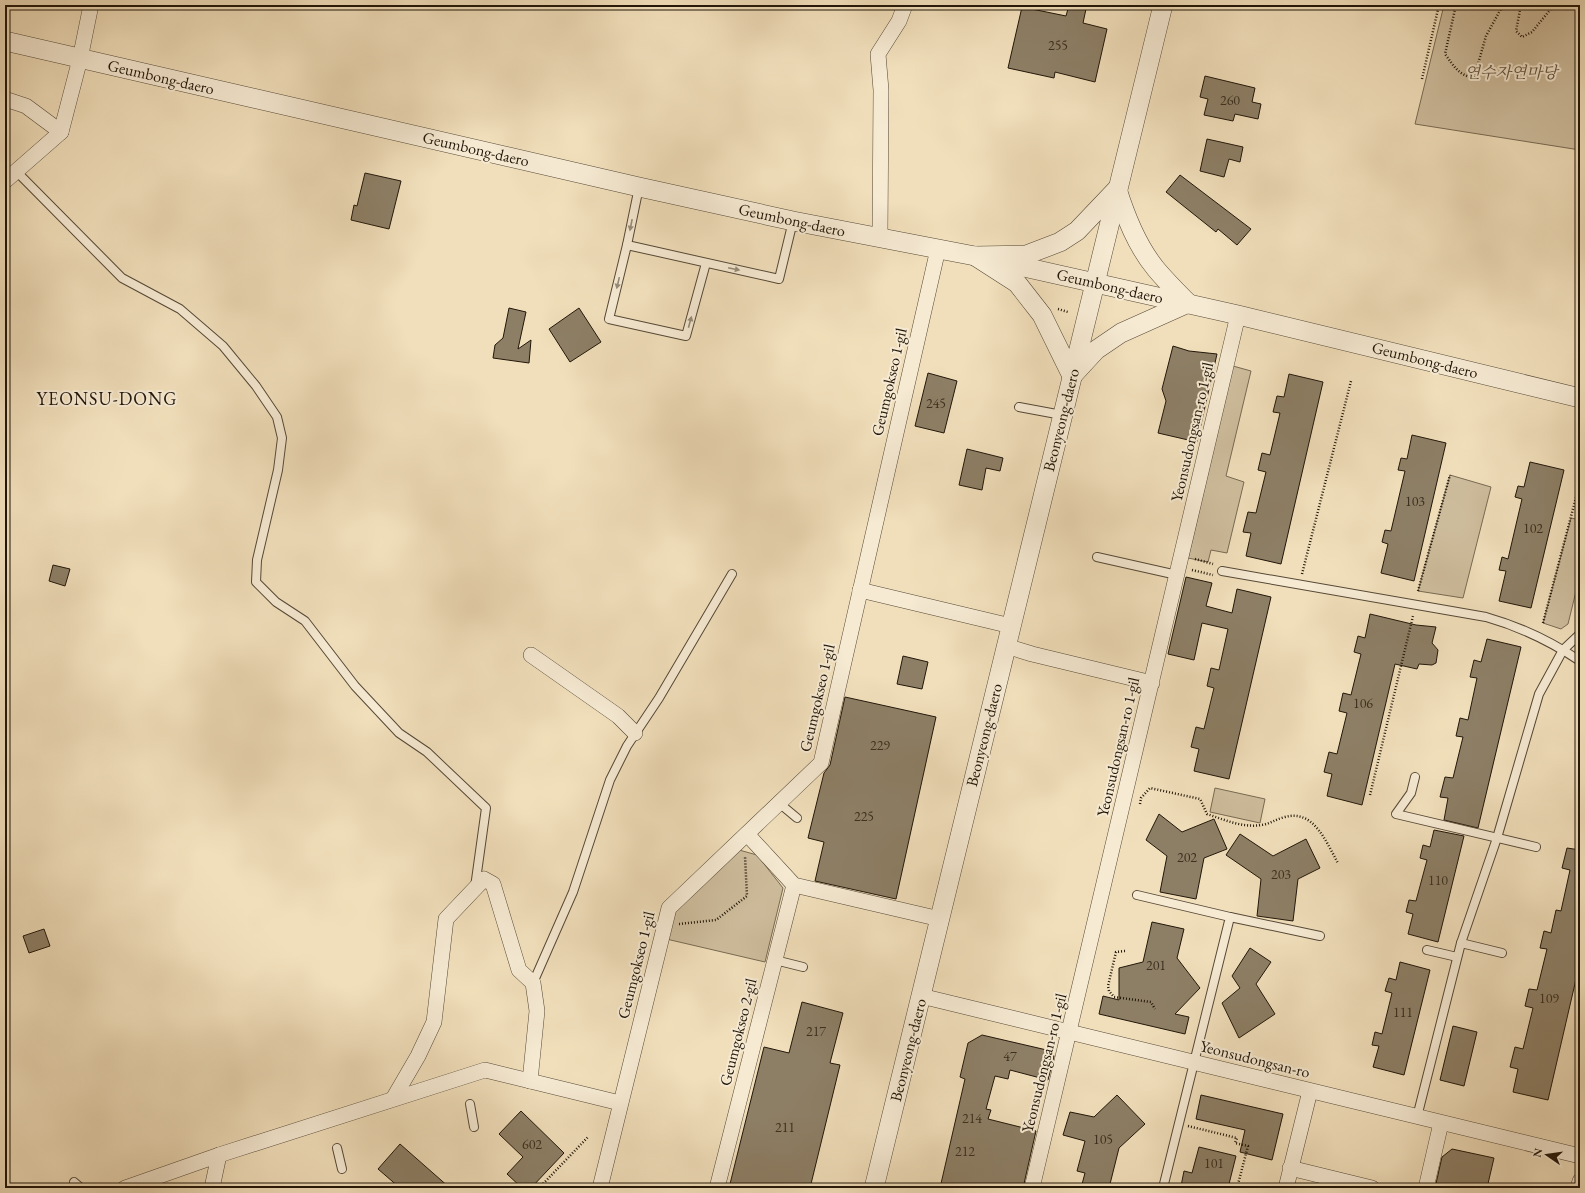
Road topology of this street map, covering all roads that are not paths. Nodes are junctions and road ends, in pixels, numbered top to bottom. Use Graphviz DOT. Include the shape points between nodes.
graph roads {
  1 [pos="91,5"];
  2 [pos="905,5"];
  3 [pos="1163,5"];
  4 [pos="5,41"];
  5 [pos="80,59"];
  6 [pos="5,99"];
  7 [pos="61,132"];
  8 [pos="16,171"];
  9 [pos="5,181"];
  10 [pos="639,187"];
  11 [pos="1117,189"];
  12 [pos="793,221"];
  13 [pos="880,237"];
  14 [pos="627,245"];
  15 [pos="938,249"];
  16 [pos="975,256"];
  17 [pos="706,263"];
  18 [pos="1094,282"];
  19 [pos="1188,304"];
  20 [pos="1238,314"];
  21 [pos="1072,376"];
  22 [pos="1580,398"];
  23 [pos="1018,407"];
  24 [pos="1062,415"];
  25 [pos="1096,557"];
  26 [pos="1222,571"];
  27 [pos="1181,572"];
  28 [pos="732,574"];
  29 [pos="860,590"];
  30 [pos="1011,626"];
  31 [pos="1580,634"];
  32 [pos="1006,646"];
  33 [pos="1563,650"];
  34 [pos="531,655"];
  35 [pos="1580,661"];
  36 [pos="1152,683"];
  37 [pos="635,734"];
  38 [pos="1415,777"];
  39 [pos="779,803"];
  40 [pos="797,818"];
  41 [pos="747,834"];
  42 [pos="1497,838"];
  43 [pos="1536,847"];
  44 [pos="794,885"];
  45 [pos="474,888"];
  46 [pos="1137,895"];
  47 [pos="1230,917"];
  48 [pos="940,919"];
  49 [pos="1320,936"];
  50 [pos="1461,943"];
  51 [pos="1427,950"];
  52 [pos="1502,953"];
  53 [pos="1457,957"];
  54 [pos="775,960"];
  55 [pos="803,967"];
  56 [pos="533,983"];
  57 [pos="921,996"];
  58 [pos="1070,1032"];
  59 [pos="1195,1063"];
  60 [pos="530,1081"];
  61 [pos="1310,1091"];
  62 [pos="394,1100"];
  63 [pos="620,1103"];
  64 [pos="470,1104"];
  65 [pos="1417,1117"];
  66 [pos="1440,1123"];
  67 [pos="474,1127"];
  68 [pos="337,1148"];
  69 [pos="219,1155"];
  70 [pos="1580,1156"];
  71 [pos="1290,1168"];
  72 [pos="342,1169"];
  73 [pos="1580,1181"];
  74 [pos="74,1182"];
  75 [pos="81,1188"];
  76 [pos="125,1188"];
  77 [pos="212,1188"];
  78 [pos="600,1188"];
  79 [pos="717,1188"];
  80 [pos="874,1188"];
  81 [pos="1032,1188"];
  82 [pos="1163,1188"];
  83 [pos="1286,1188"];
  84 [pos="1372,1188"];
  85 [pos="1426,1188"];
  86 [pos="1578,1188"];
  1 -- 5 [label="street"];
  2 -- 13 [label="street" via="899,21 878,54 881,90"];
  3 -- 11 [label="street, Beonyeong-daero"];
  4 -- 5 [label="street, Geumbong-daero"];
  5 -- 7 [label="street"];
  5 -- 10 [label="street, Geumbong-daero"];
  6 -- 7 [label="street" via="26,106"];
  7 -- 8 [label="street"];
  8 -- 9 [label="street"];
  8 -- 45 [label="lane" via="122,278 180,309 223,346 256,386 277,417 282,438 278,470 257,560 256,582 276,602 306,621 355,686 399,733 427,752 486,808"];
  10 -- 12 [label="street, Geumbong-daero"];
  10 -- 14 [label="lane, one-way"];
  11 -- 16 [label="street" via="1077,231 1060,242 1026,255"];
  11 -- 18 [label="street, Beonyeong-daero"];
  11 -- 19 [label="street" via="1125,216 1142,250"];
  12 -- 13 [label="street, Geumbong-daero"];
  17 -- 12 [label="lane, one-way" via="779,279"];
  13 -- 15 [label="street, Geumbong-daero"];
  14 -- 17 [label="lane"];
  14 -- 17 [label="lane, one-way" via="609,319 686,336"];
  15 -- 16 [label="street, Geumbong-daero"];
  15 -- 29 [label="street, Geumgokseo 1-gil"];
  16 -- 18 [label="street, Geumbong-daero"];
  16 -- 21 [label="street" via="1017,283 1042,315"];
  18 -- 19 [label="street, Geumbong-daero"];
  18 -- 21 [label="street, Beonyeong-daero"];
  19 -- 20 [label="street, Geumbong-daero"];
  19 -- 21 [label="street" via="1121,333 1096,350"];
  20 -- 22 [label="street, Geumbong-daero"];
  20 -- 27 [label="street, Yeonsudongsan-ro 1-gil"];
  21 -- 24 [label="street, Beonyeong-daero"];
  23 -- 24 [label="lane"];
  24 -- 30 [label="street, Beonyeong-daero"];
  25 -- 27 [label="lane"];
  26 -- 33 [label="lane" via="1486,617 1516,625"];
  27 -- 36 [label="street, Yeonsudongsan-ro 1-gil"];
  28 -- 37 [label="lane"];
  29 -- 30 [label="street"];
  29 -- 39 [label="street, Geumgokseo 1-gil" via="821,763"];
  30 -- 32 [label="street, Beonyeong-daero"];
  31 -- 33 [label="lane"];
  32 -- 36 [label="street"];
  32 -- 48 [label="street, Beonyeong-daero"];
  33 -- 35 [label="lane"];
  33 -- 42 [label="lane" via="1539,694"];
  34 -- 37 [label="street" via="618,716"];
  36 -- 58 [label="street, Yeonsudongsan-ro 1-gil"];
  37 -- 56 [label="lane" via="610,780 573,892"];
  38 -- 42 [label="lane" via="1411,793 1396,814"];
  39 -- 40 [label="lane"];
  39 -- 41 [label="street, Geumgokseo 1-gil"];
  41 -- 44 [label="street"];
  41 -- 63 [label="street, Geumgokseo 1-gil" via="669,908"];
  42 -- 43 [label="lane"];
  42 -- 50 [label="lane"];
  44 -- 48 [label="street"];
  44 -- 54 [label="street, Geumgokseo 2-gil"];
  45 -- 56 [label="street" via="484,879 494,884 519,970"];
  45 -- 62 [label="street" via="446,919 434,1022"];
  46 -- 47 [label="lane"];
  47 -- 49 [label="lane"];
  47 -- 59 [label="lane"];
  48 -- 57 [label="street, Beonyeong-daero"];
  50 -- 52 [label="lane"];
  50 -- 53 [label="lane"];
  51 -- 53 [label="lane"];
  53 -- 65 [label="lane"];
  54 -- 55 [label="lane"];
  54 -- 79 [label="street, Geumgokseo 2-gil"];
  56 -- 60 [label="street" via="537,1011"];
  57 -- 58 [label="street, Yeonsudongsan-ro"];
  57 -- 80 [label="street, Beonyeong-daero"];
  58 -- 59 [label="street, Yeonsudongsan-ro"];
  58 -- 81 [label="street, Yeonsudongsan-ro 1-gil"];
  59 -- 61 [label="street, Yeonsudongsan-ro"];
  59 -- 82 [label="lane"];
  60 -- 62 [label="street" via="485,1070"];
  60 -- 63 [label="street"];
  61 -- 65 [label="street, Yeonsudongsan-ro"];
  61 -- 71 [label="street"];
  62 -- 69 [label="street"];
  63 -- 78 [label="street, Geumgokseo 1-gil"];
  64 -- 67 [label="lane"];
  65 -- 66 [label="street, Yeonsudongsan-ro"];
  66 -- 70 [label="street, Yeonsudongsan-ro"];
  66 -- 85 [label="street"];
  68 -- 72 [label="lane"];
  69 -- 76 [label="street"];
  69 -- 77 [label="street"];
  71 -- 83 [label="street"];
  71 -- 84 [label="street"];
  73 -- 86 [label="street"];
  74 -- 75 [label="lane"];
}
